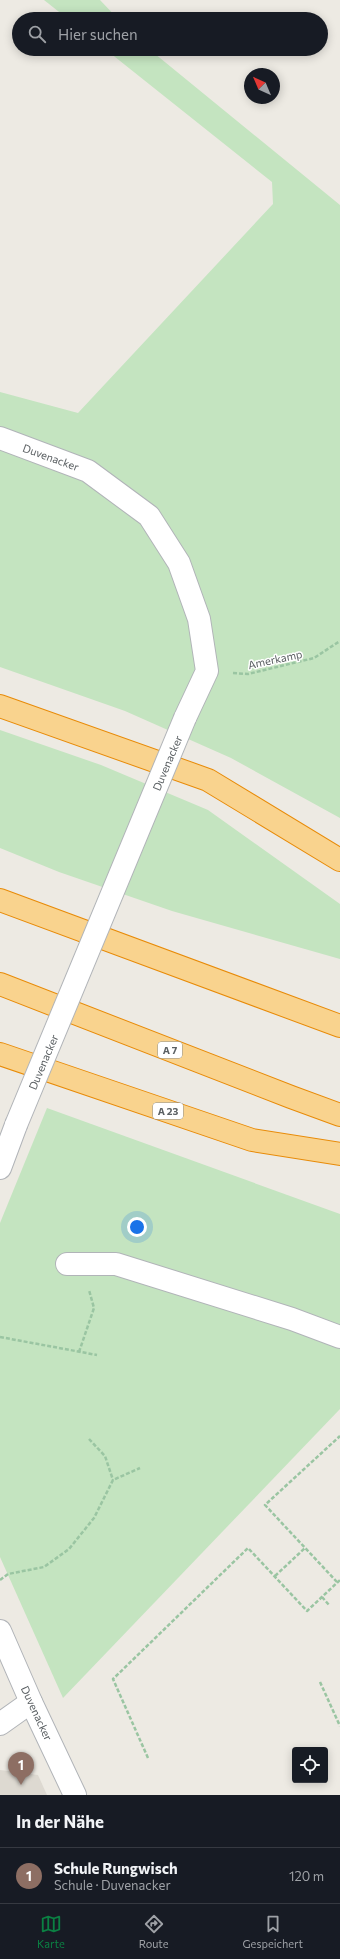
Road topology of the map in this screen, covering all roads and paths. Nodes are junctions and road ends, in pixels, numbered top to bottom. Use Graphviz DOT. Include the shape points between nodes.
graph roads {
  1 [pos="0,438"];
  2 [pos="340,641"];
  3 [pos="207,671"];
  4 [pos="0,706"];
  5 [pos="340,860"];
  6 [pos="0,900"];
  7 [pos="0,984"];
  8 [pos="340,1026"];
  9 [pos="0,1054"];
  10 [pos="340,1115"];
  11 [pos="340,1154"];
  12 [pos="0,1168"];
  13 [pos="67,1264"];
  14 [pos="340,1337"];
  15 [pos="0,1338"];
  16 [pos="79,1352"];
  17 [pos="97,1355"];
  18 [pos="340,1436"];
  19 [pos="89,1439"];
  20 [pos="140,1468"];
  21 [pos="113,1480"];
  22 [pos="305,1548"];
  23 [pos="275,1576"];
  24 [pos="0,1580"];
  25 [pos="339,1581"];
  26 [pos="322,1597"];
  27 [pos="329,1605"];
  28 [pos="0,1631"];
  29 [pos="320,1682"];
  30 [pos="31,1702"];
  31 [pos="0,1724"];
  32 [pos="340,1726"];
  33 [pos="148,1758"];
  34 [pos="75,1795"];
  1 -- 3 [label="street, Duvenacker" via="88,471 149,516 179,563 200,619"];
  2 -- 3 [label="path, Amerkamp" via="314,658 248,674"];
  3 -- 12 [label="street, Duvenacker, bridge" via="185,718"];
  4 -- 5 [label="highway" via="208,780"];
  6 -- 8 [label="highway"];
  7 -- 10 [label="highway, A 7"];
  9 -- 11 [label="highway, A 23" via="252,1140"];
  13 -- 14 [label="street" via="116,1264 292,1319"];
  13 -- 16 [label="path" via="88,1288 94,1308"];
  15 -- 16 [label="path"];
  16 -- 17 [label="path"];
  18 -- 22 [label="path" via="265,1506"];
  19 -- 21 [label="path" via="105,1456"];
  20 -- 21 [label="path"];
  21 -- 24 [label="path" via="94,1518 69,1549 44,1567 8,1574"];
  22 -- 23 [label="path"];
  22 -- 25 [label="path"];
  23 -- 26 [label="path" via="307,1611"];
  23 -- 33 [label="path" via="248,1548 113,1679"];
  25 -- 26 [label="path"];
  26 -- 27 [label="path"];
  28 -- 30 [label="street, Duvenacker"];
  29 -- 32 [label="path"];
  30 -- 31 [label="street"];
  30 -- 34 [label="street, Duvenacker"];
}
